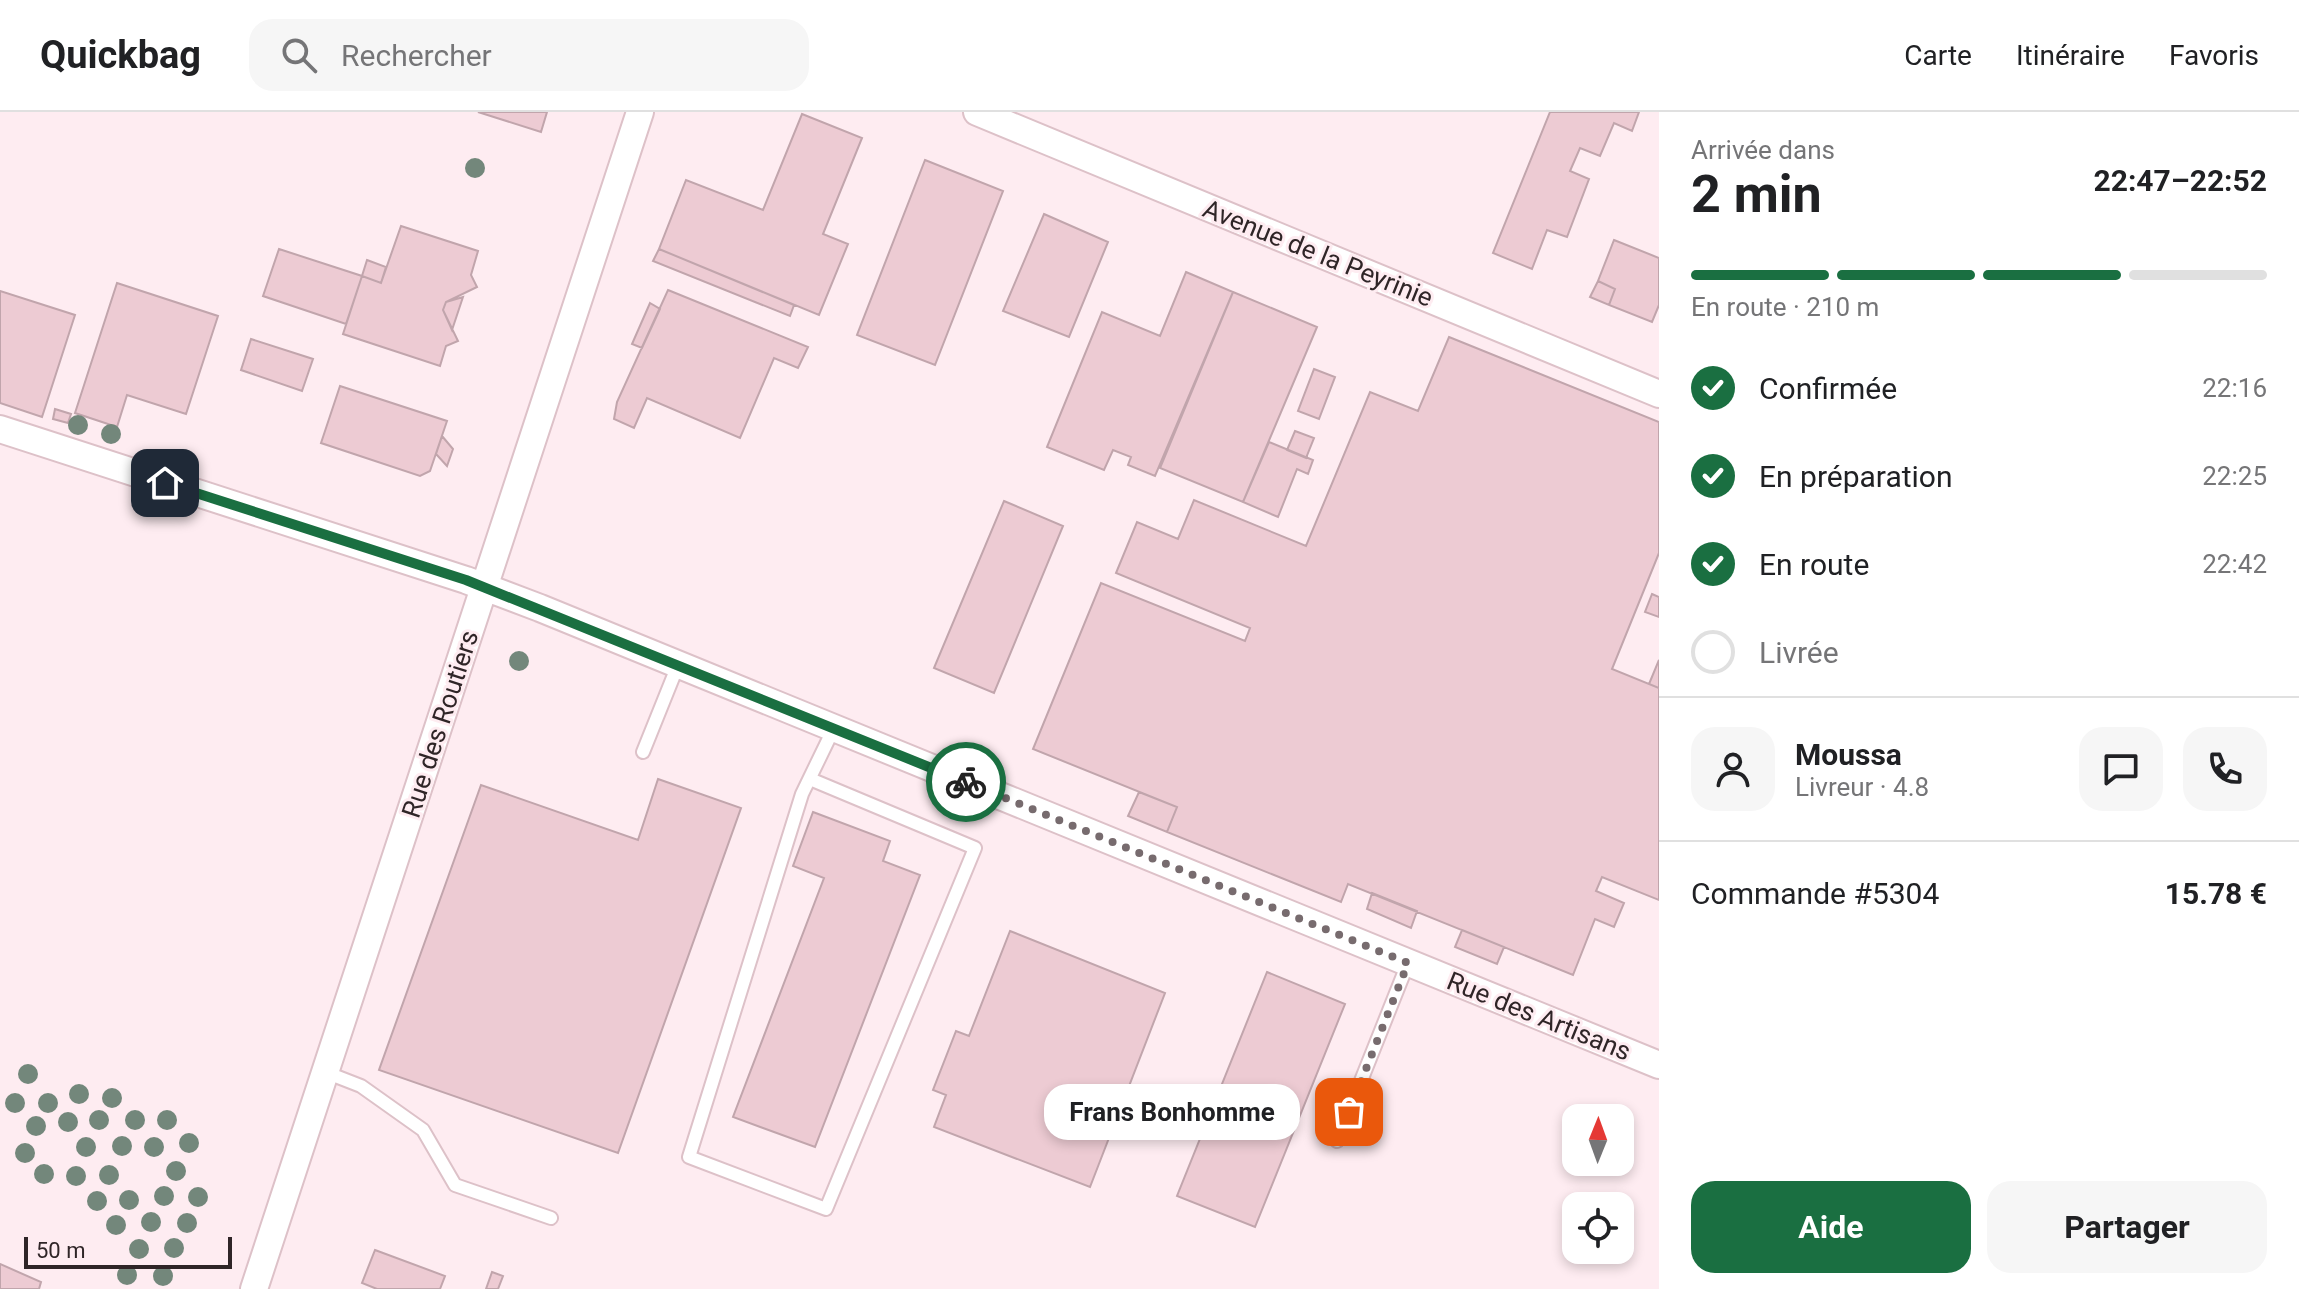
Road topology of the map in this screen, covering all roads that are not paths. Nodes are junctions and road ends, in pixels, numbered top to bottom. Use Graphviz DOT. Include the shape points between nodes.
graph roads {
  1 [pos="640,112"];
  2 [pos="977,112"];
  3 [pos="1659,394"];
  4 [pos="0,429"];
  5 [pos="485,588"];
  6 [pos="678,665"];
  7 [pos="834,728"];
  8 [pos="643,752"];
  9 [pos="810,779"];
  10 [pos="1408,963"];
  11 [pos="1659,1065"];
  12 [pos="325,1072"];
  13 [pos="1337,1141"];
  14 [pos="551,1218"];
  15 [pos="254,1289"];
  1 -- 5 [label="street, Rue des Routiers"];
  2 -- 3 [label="street, Avenue de la Peyrinie"];
  4 -- 5 [label="street, Rue des Artisans"];
  5 -- 6 [label="street, Rue des Artisans"];
  5 -- 12 [label="street, Rue des Routiers"];
  6 -- 7 [label="street, Rue des Artisans"];
  6 -- 8 [label="lane"];
  7 -- 9 [label="lane"];
  7 -- 10 [label="street, Rue des Artisans"];
  9 -- 9 [label="lane" via="689,1157 826,1209 975,848"];
  10 -- 11 [label="street, Rue des Artisans"];
  10 -- 13 [label="lane"];
  12 -- 14 [label="lane" via="361,1086 423,1130 455,1185"];
  12 -- 15 [label="street, Rue des Routiers"];
}
